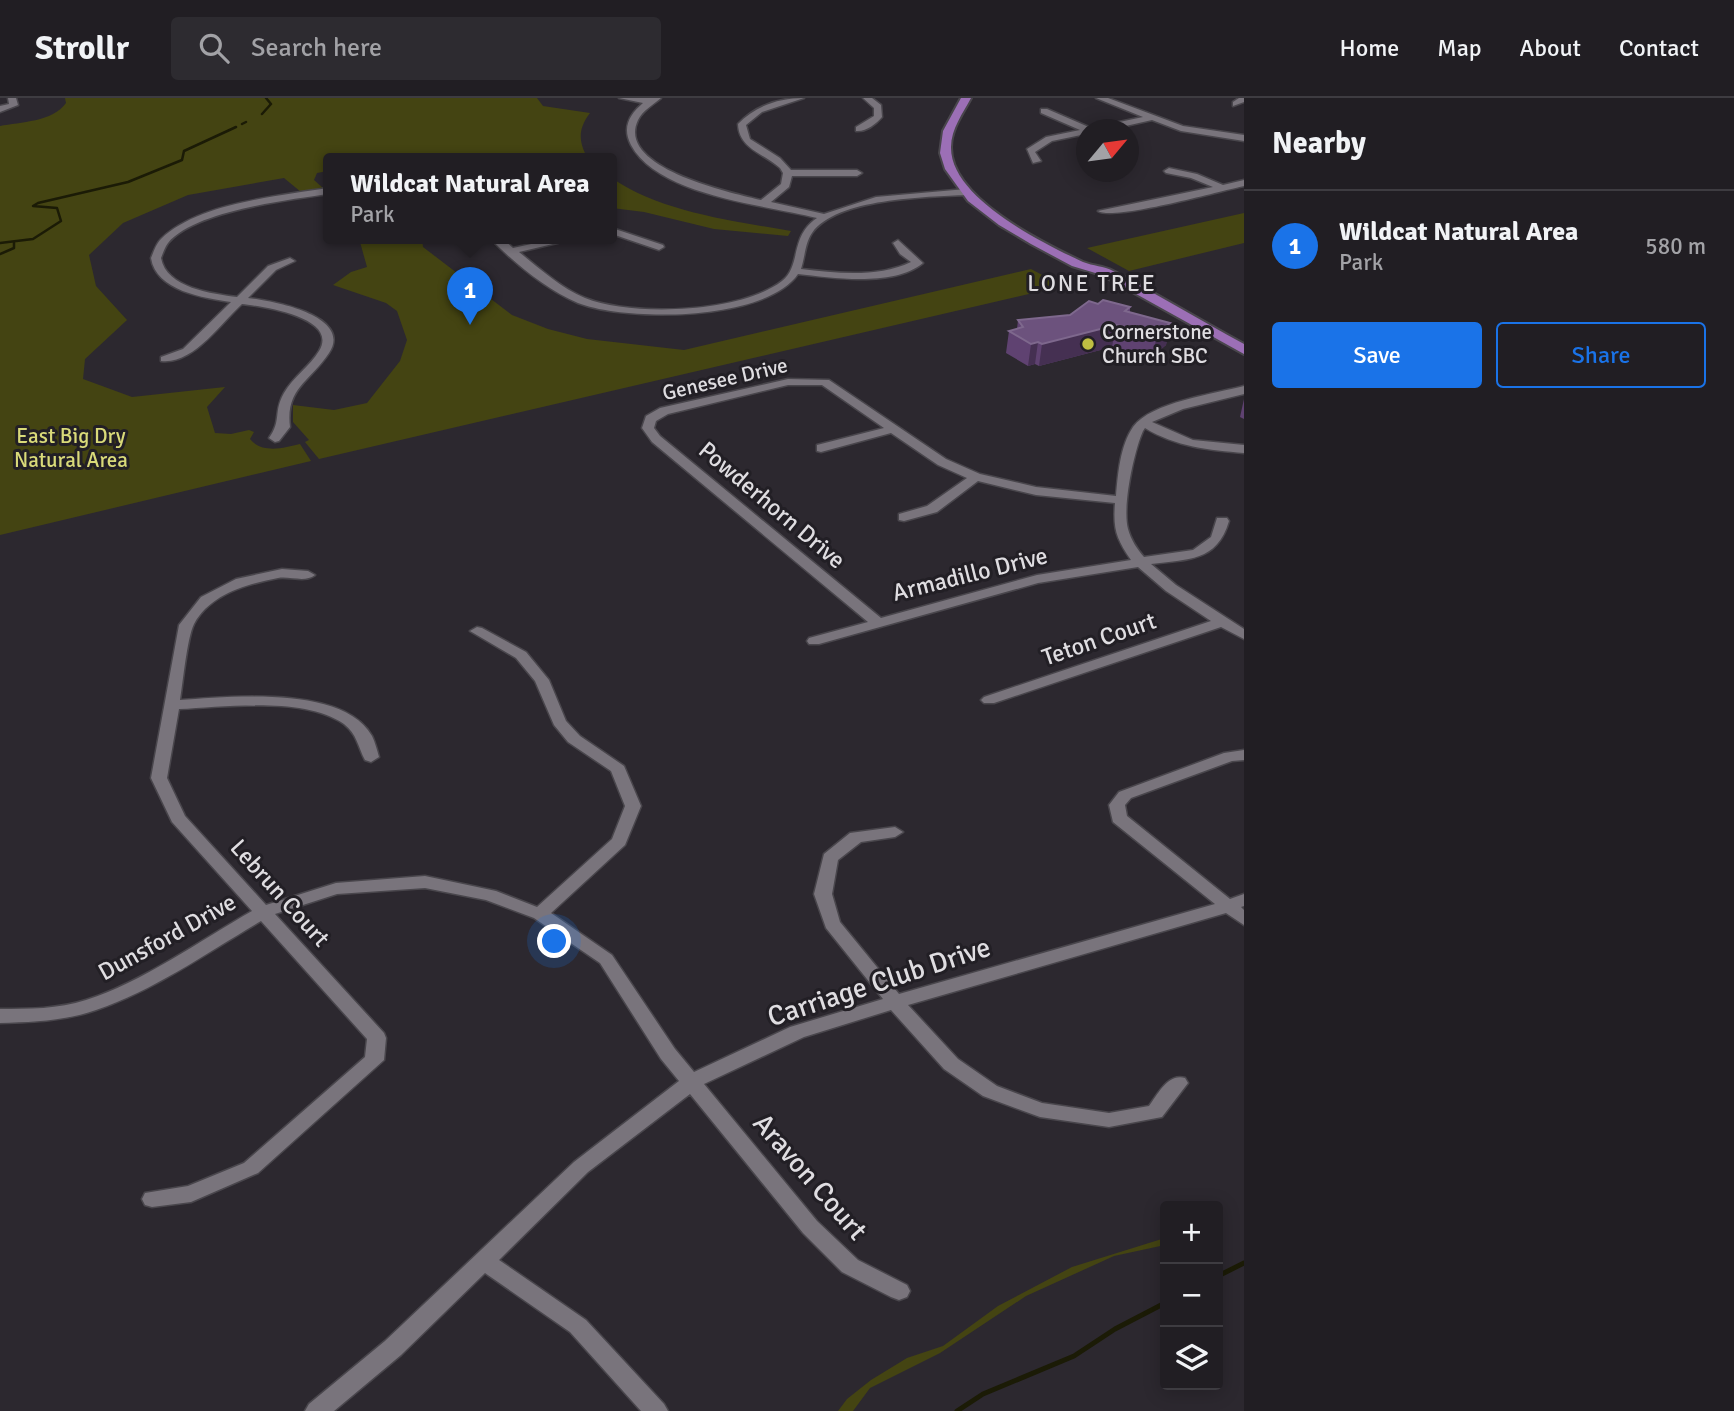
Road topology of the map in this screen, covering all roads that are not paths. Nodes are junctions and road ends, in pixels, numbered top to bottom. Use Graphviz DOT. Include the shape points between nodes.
graph roads {
  1 [pos="12,98"];
  2 [pos="623,98"];
  3 [pos="800,98"];
  4 [pos="867,98"];
  5 [pos="966,98"];
  6 [pos="1101,98"];
  7 [pos="653,100"];
  8 [pos="0,109"];
  9 [pos="1044,111"];
  10 [pos="1150,118"];
  11 [pos="1139,120"];
  12 [pos="1076,125"];
  13 [pos="859,129"];
  14 [pos="1076,134"];
  15 [pos="1244,138"];
  16 [pos="1036,161"];
  17 [pos="1169,171"];
  18 [pos="788,173"];
  19 [pos="857,173"];
  20 [pos="1244,183"];
  21 [pos="1222,188"];
  22 [pos="323,192"];
  23 [pos="966,192"];
  24 [pos="763,203"];
  25 [pos="1103,211"];
  26 [pos="825,217"];
  27 [pos="617,234"];
  28 [pos="898,243"];
  29 [pos="503,244"];
  30 [pos="545,244"];
  31 [pos="659,247"];
  32 [pos="512,251"];
  33 [pos="290,261"];
  34 [pos="795,271"];
  35 [pos="1091,271"];
  36 [pos="238,301"];
  37 [pos="1244,349"];
  38 [pos="165,359"];
  39 [pos="1244,361"];
  40 [pos="1244,390"];
  41 [pos="650,419"];
  42 [pos="1143,422"];
  43 [pos="892,429"];
  44 [pos="275,438"];
  45 [pos="821,448"];
  46 [pos="1244,449"];
  47 [pos="976,477"];
  48 [pos="1121,500"];
  49 [pos="904,517"];
  50 [pos="1222,521"];
  51 [pos="1139,561"];
  52 [pos="308,575"];
  53 [pos="876,621"];
  54 [pos="1224,621"];
  55 [pos="477,631"];
  56 [pos="1244,635"];
  57 [pos="814,641"];
  58 [pos="989,700"];
  59 [pos="172,705"];
  60 [pos="1244,755"];
  61 [pos="371,757"];
  62 [pos="895,832"];
  63 [pos="1237,904"];
  64 [pos="265,911"];
  65 [pos="540,914"];
  66 [pos="1244,919"];
  67 [pos="895,1002"];
  68 [pos="0,1016"];
  69 [pos="693,1081"];
  70 [pos="1178,1083"];
  71 [pos="152,1199"];
  72 [pos="483,1260"];
  73 [pos="899,1291"];
  74 [pos="317,1411"];
  75 [pos="656,1411"];
  1 -- 8 [label="street" via="14,105"];
  2 -- 7 [label="street"];
  3 -- 18 [label="street" via="750,114 742,124 747,142 778,161"];
  4 -- 13 [label="street" via="879,112 875,121"];
  5 -- 23 [label="main road" via="945,147 950,168"];
  6 -- 10 [label="street"];
  7 -- 24 [label="street" via="632,120 630,129 645,159 693,185"];
  9 -- 12 [label="street"];
  10 -- 11 [label="street"];
  10 -- 15 [label="street"];
  14 -- 16 [label="street" via="1038,144 1030,151"];
  17 -- 21 [label="street"];
  18 -- 19 [label="street"];
  18 -- 24 [label="street" via="786,185"];
  20 -- 21 [label="street"];
  21 -- 25 [label="street"];
  22 -- 36 [label="street" via="215,214 176,231 160,246 156,265 171,280 197,292"];
  23 -- 26 [label="street" via="888,199"];
  23 -- 35 [label="main road" via="1009,226"];
  24 -- 26 [label="street"];
  26 -- 34 [label="street" via="800,241"];
  27 -- 31 [label="street"];
  28 -- 34 [label="street" via="918,263 885,273"];
  29 -- 32 [label="street"];
  30 -- 32 [label="street"];
  32 -- 34 [label="street" via="584,301 642,312 701,309 761,295 785,284"];
  33 -- 36 [label="street" via="272,268"];
  35 -- 37 [label="main road" via="1105,272"];
  35 -- 39 [label="main road" via="1090,275"];
  36 -- 38 [label="street" via="187,351"];
  36 -- 44 [label="street" via="303,314 327,334 325,351 285,398 281,408 284,427"];
  40 -- 42 [label="street"];
  41 -- 43 [label="street, Genesee Drive" via="664,411 810,380 825,382"];
  41 -- 53 [label="street, Powderhorn Drive" via="648,428 656,439"];
  42 -- 46 [label="street" via="1171,439"];
  42 -- 48 [label="street" via="1130,442"];
  43 -- 45 [label="street"];
  43 -- 47 [label="street" via="942,462"];
  47 -- 48 [label="street" via="1036,491"];
  47 -- 49 [label="street" via="932,509"];
  48 -- 51 [label="street" via="1121,536"];
  50 -- 51 [label="street, Armadillo Drive" via="1217,539 1197,553"];
  51 -- 53 [label="street, Armadillo Drive" via="1037,579"];
  51 -- 54 [label="street"];
  52 -- 59 [label="street, Lebrun Court" via="282,573 242,582 206,600 186,625"];
  53 -- 57 [label="street, Armadillo Drive"];
  54 -- 56 [label="street"];
  54 -- 58 [label="street, Teton Court"];
  55 -- 65 [label="street" via="521,655 542,680 559,722 574,739 618,769 633,806 619,841"];
  59 -- 61 [label="street" via="273,701 317,706 351,723 364,736"];
  59 -- 64 [label="street, Lebrun Court" via="159,778 178,817"];
  60 -- 63 [label="street" via="1230,756 1125,795 1116,805 1119,818"];
  62 -- 67 [label="street" via="856,837 831,858 823,894 832,924"];
  63 -- 66 [label="street"];
  63 -- 67 [label="street, Carriage Club Drive"];
  64 -- 65 [label="street, Dunsford Drive" via="336,889 425,883 490,895"];
  64 -- 68 [label="street, Dunsford Drive" via="121,993 89,1006 44,1015"];
  64 -- 71 [label="street, Lebrun Court" via="377,1038 374,1060 251,1168 191,1194"];
  65 -- 69 [label="street, Dunsford Drive" via="606,959 668,1054"];
  67 -- 69 [label="street, Carriage Club Drive" via="797,1032"];
  67 -- 70 [label="street" via="951,1064 990,1091 1040,1110 1109,1120 1154,1112"];
  69 -- 72 [label="street, Carriage Club Drive" via="581,1167"];
  69 -- 73 [label="street, Aravon Court" via="810,1227 850,1266"];
  72 -- 74 [label="street, Carriage Club Drive" via="393,1348"];
  72 -- 75 [label="street" via="579,1326"];
}
